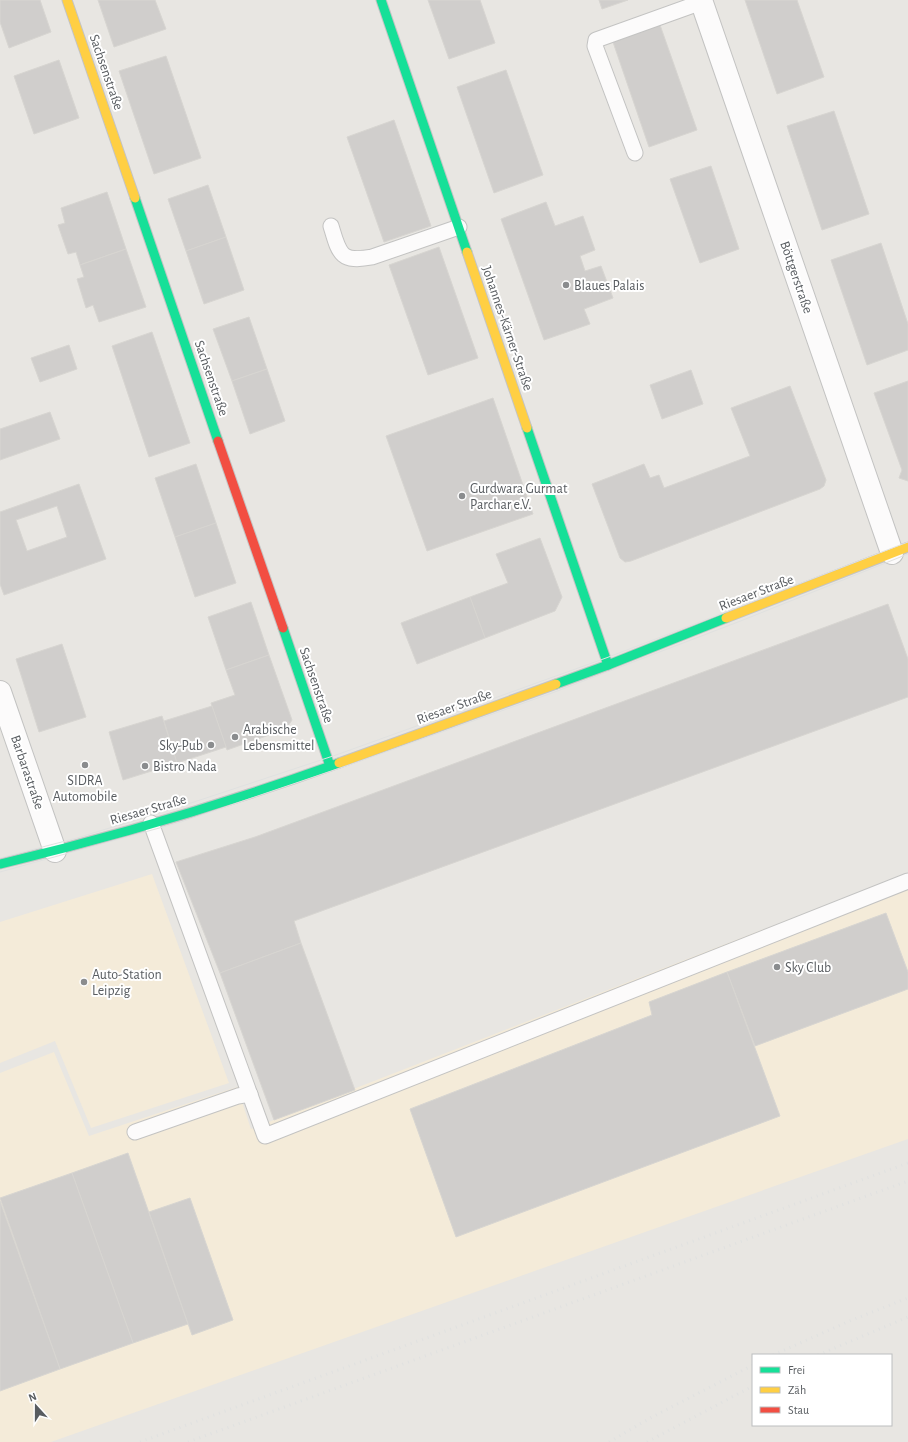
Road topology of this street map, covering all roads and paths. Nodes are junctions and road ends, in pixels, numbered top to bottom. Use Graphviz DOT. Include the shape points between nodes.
graph roads {
  1 [pos="67,0"];
  2 [pos="381,0"];
  3 [pos="702,1"];
  4 [pos="635,153"];
  5 [pos="332,226"];
  6 [pos="459,227"];
  7 [pos="900,550"];
  8 [pos="608,665"];
  9 [pos="0,692"];
  10 [pos="330,766"];
  11 [pos="151,823"];
  12 [pos="55,851"];
  13 [pos="0,864"];
  14 [pos="908,881"];
  15 [pos="250,1094"];
  16 [pos="135,1132"];
  1 -- 10 [label="street, Sachsenstraße"];
  2 -- 6 [label="street, Johannes-Kärner-Straße"];
  3 -- 4 [label="lane" via="596,40 595,46"];
  3 -- 7 [label="street, Böttgerstraße"];
  5 -- 6 [label="lane" via="340,252 348,258 358,260"];
  6 -- 8 [label="street, Johannes-Kärner-Straße"];
  7 -- 8 [label="street, Riesaer Straße"];
  8 -- 10 [label="street, Riesaer Straße"];
  9 -- 12 [label="street, Barbarastraße"];
  10 -- 11 [label="street, Riesaer Straße"];
  11 -- 12 [label="street, Riesaer Straße"];
  11 -- 15 [label="lane"];
  12 -- 13 [label="street, Riesaer Straße"];
  14 -- 15 [label="lane" via="265,1136"];
  15 -- 16 [label="lane"];
}
